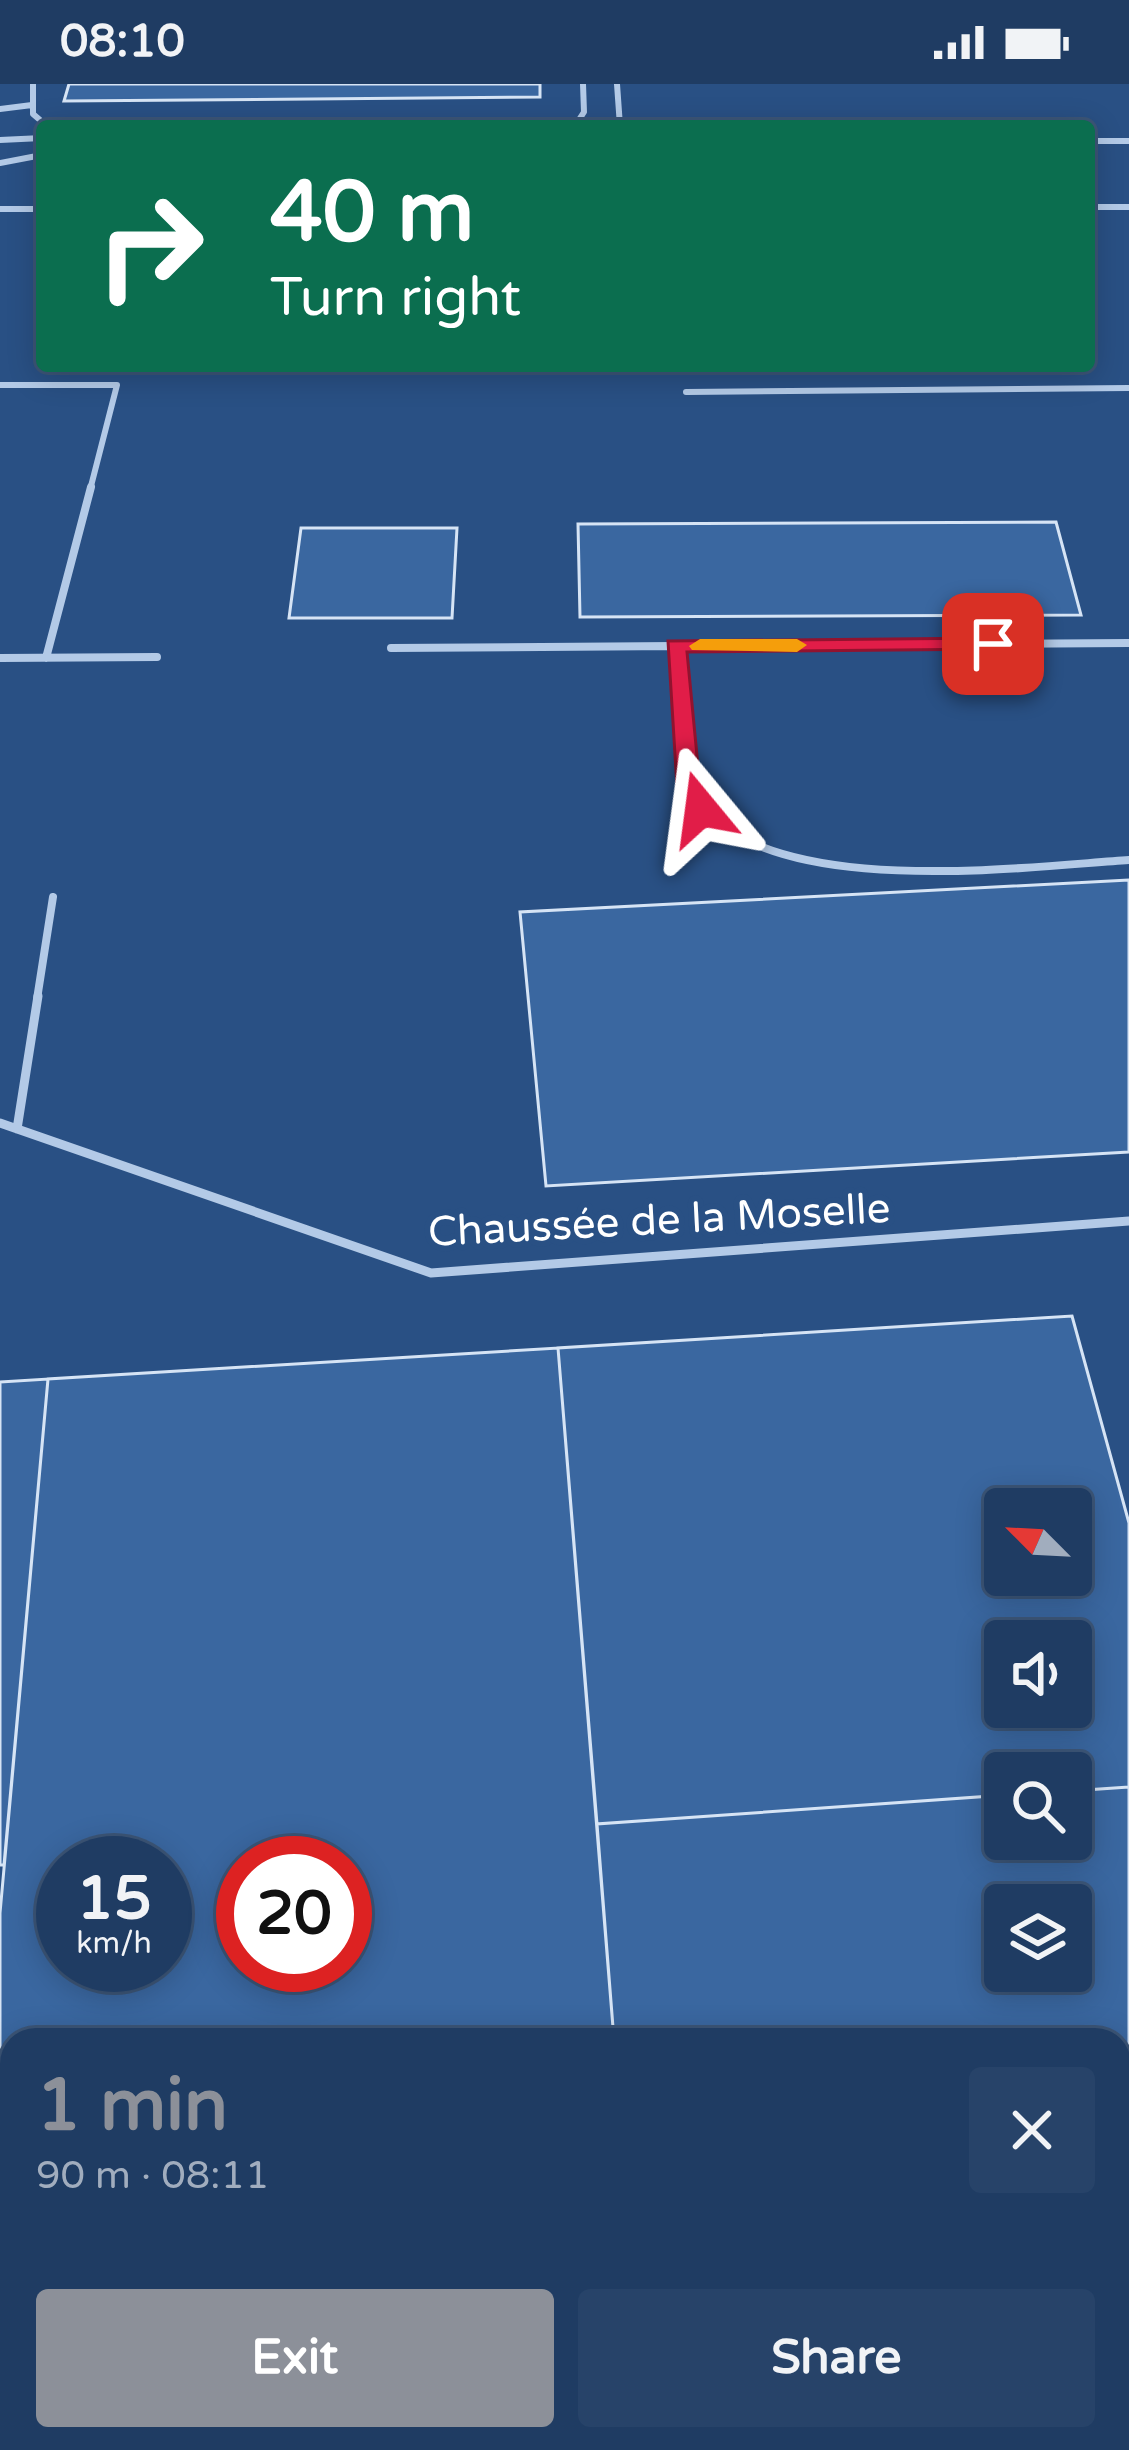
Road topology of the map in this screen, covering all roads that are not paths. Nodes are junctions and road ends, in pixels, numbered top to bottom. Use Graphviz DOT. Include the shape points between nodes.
graph roads {
  1 [pos="33,84"];
  2 [pos="583,84"];
  3 [pos="617,84"];
  4 [pos="32,105"];
  5 [pos="0,109"];
  6 [pos="40,120"];
  7 [pos="579,120"];
  8 [pos="620,120"];
  9 [pos="36,138"];
  10 [pos="0,140"];
  11 [pos="1095,141"];
  12 [pos="1129,141"];
  13 [pos="36,156"];
  14 [pos="0,163"];
  15 [pos="1095,207"];
  16 [pos="1129,207"];
  17 [pos="0,209"];
  18 [pos="36,209"];
  19 [pos="0,385"];
  20 [pos="1129,388"];
  21 [pos="686,392"];
  22 [pos="1129,644"];
  23 [pos="676,646"];
  24 [pos="391,648"];
  25 [pos="157,657"];
  26 [pos="0,658"];
  27 [pos="46,658"];
  28 [pos="1129,860"];
  29 [pos="53,897"];
  30 [pos="0,1123"];
  31 [pos="17,1129"];
  32 [pos="1129,1221"];
  1 -- 4 [label="lane"];
  2 -- 7 [label="lane"];
  3 -- 8 [label="lane"];
  4 -- 5 [label="lane"];
  4 -- 6 [label="lane"];
  9 -- 10 [label="lane"];
  11 -- 12 [label="lane"];
  13 -- 14 [label="lane"];
  15 -- 16 [label="lane"];
  17 -- 18 [label="lane"];
  19 -- 27 [label="lane" via="117,385"];
  20 -- 21 [label="lane"];
  22 -- 23 [label="lane"];
  23 -- 24 [label="lane"];
  23 -- 28 [label="lane" via="688,787 701,809 759,851 844,868"];
  25 -- 27 [label="lane"];
  26 -- 27 [label="lane"];
  29 -- 31 [label="lane"];
  30 -- 31 [label="lane, Chaussée de la Moselle"];
  31 -- 32 [label="lane, Chaussée de la Moselle" via="431,1273"];
}
